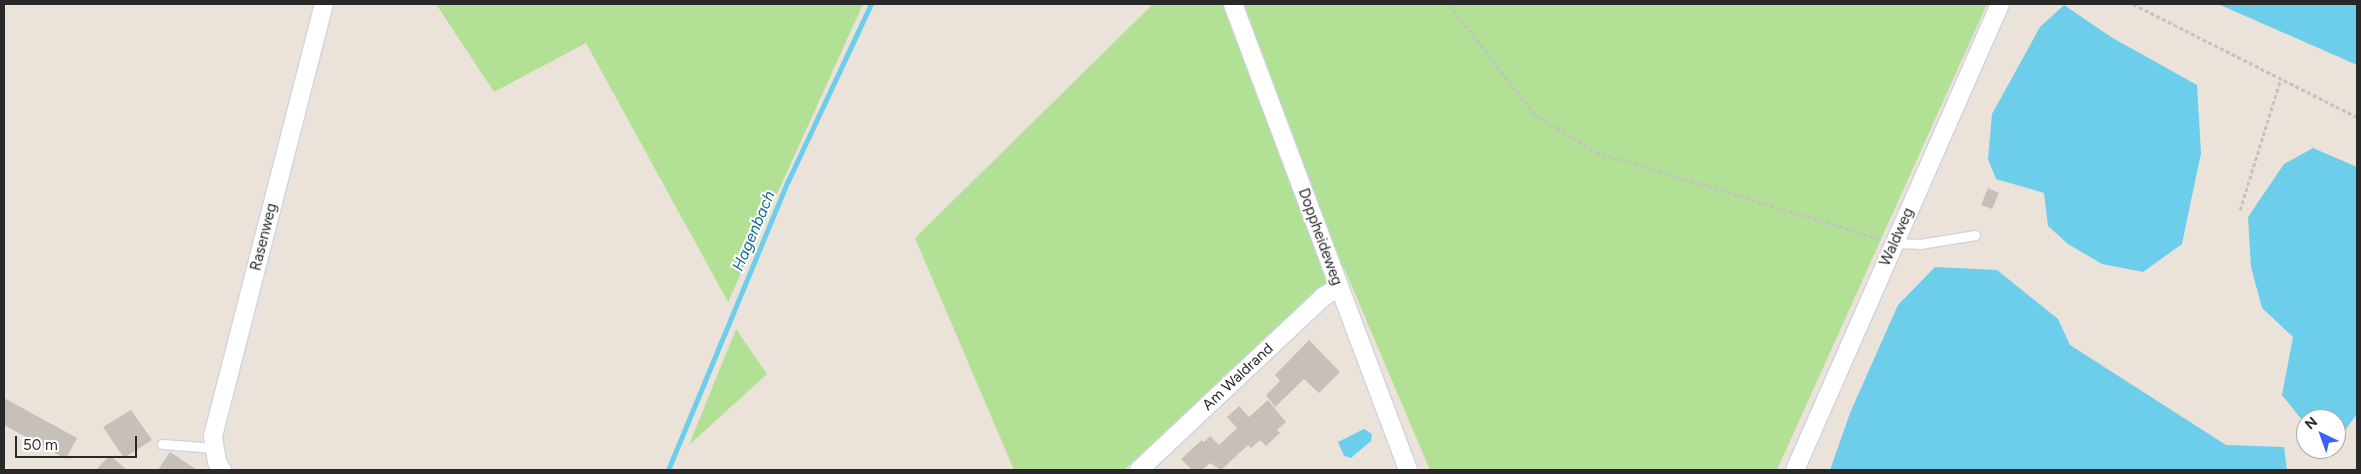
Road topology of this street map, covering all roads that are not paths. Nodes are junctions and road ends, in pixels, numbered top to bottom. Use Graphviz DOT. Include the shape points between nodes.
graph roads {
  1 [pos="324,4"];
  2 [pos="1233,4"];
  3 [pos="2000,4"];
  4 [pos="1975,235"];
  5 [pos="1895,243"];
  6 [pos="1339,287"];
  7 [pos="162,444"];
  8 [pos="215,448"];
  9 [pos="222,470"];
  10 [pos="1139,470"];
  11 [pos="1408,470"];
  12 [pos="1795,470"];
  1 -- 8 [label="street, Rasenweg" via="213,436"];
  2 -- 6 [label="street, Doppheideweg"];
  3 -- 5 [label="street, Waldweg"];
  4 -- 5 [label="lane" via="1920,244"];
  5 -- 12 [label="street, Waldweg"];
  6 -- 10 [label="street, Am Waldrand" via="1323,297"];
  6 -- 11 [label="street, Doppheideweg"];
  7 -- 8 [label="lane"];
  8 -- 9 [label="street, Rasenweg"];
}
